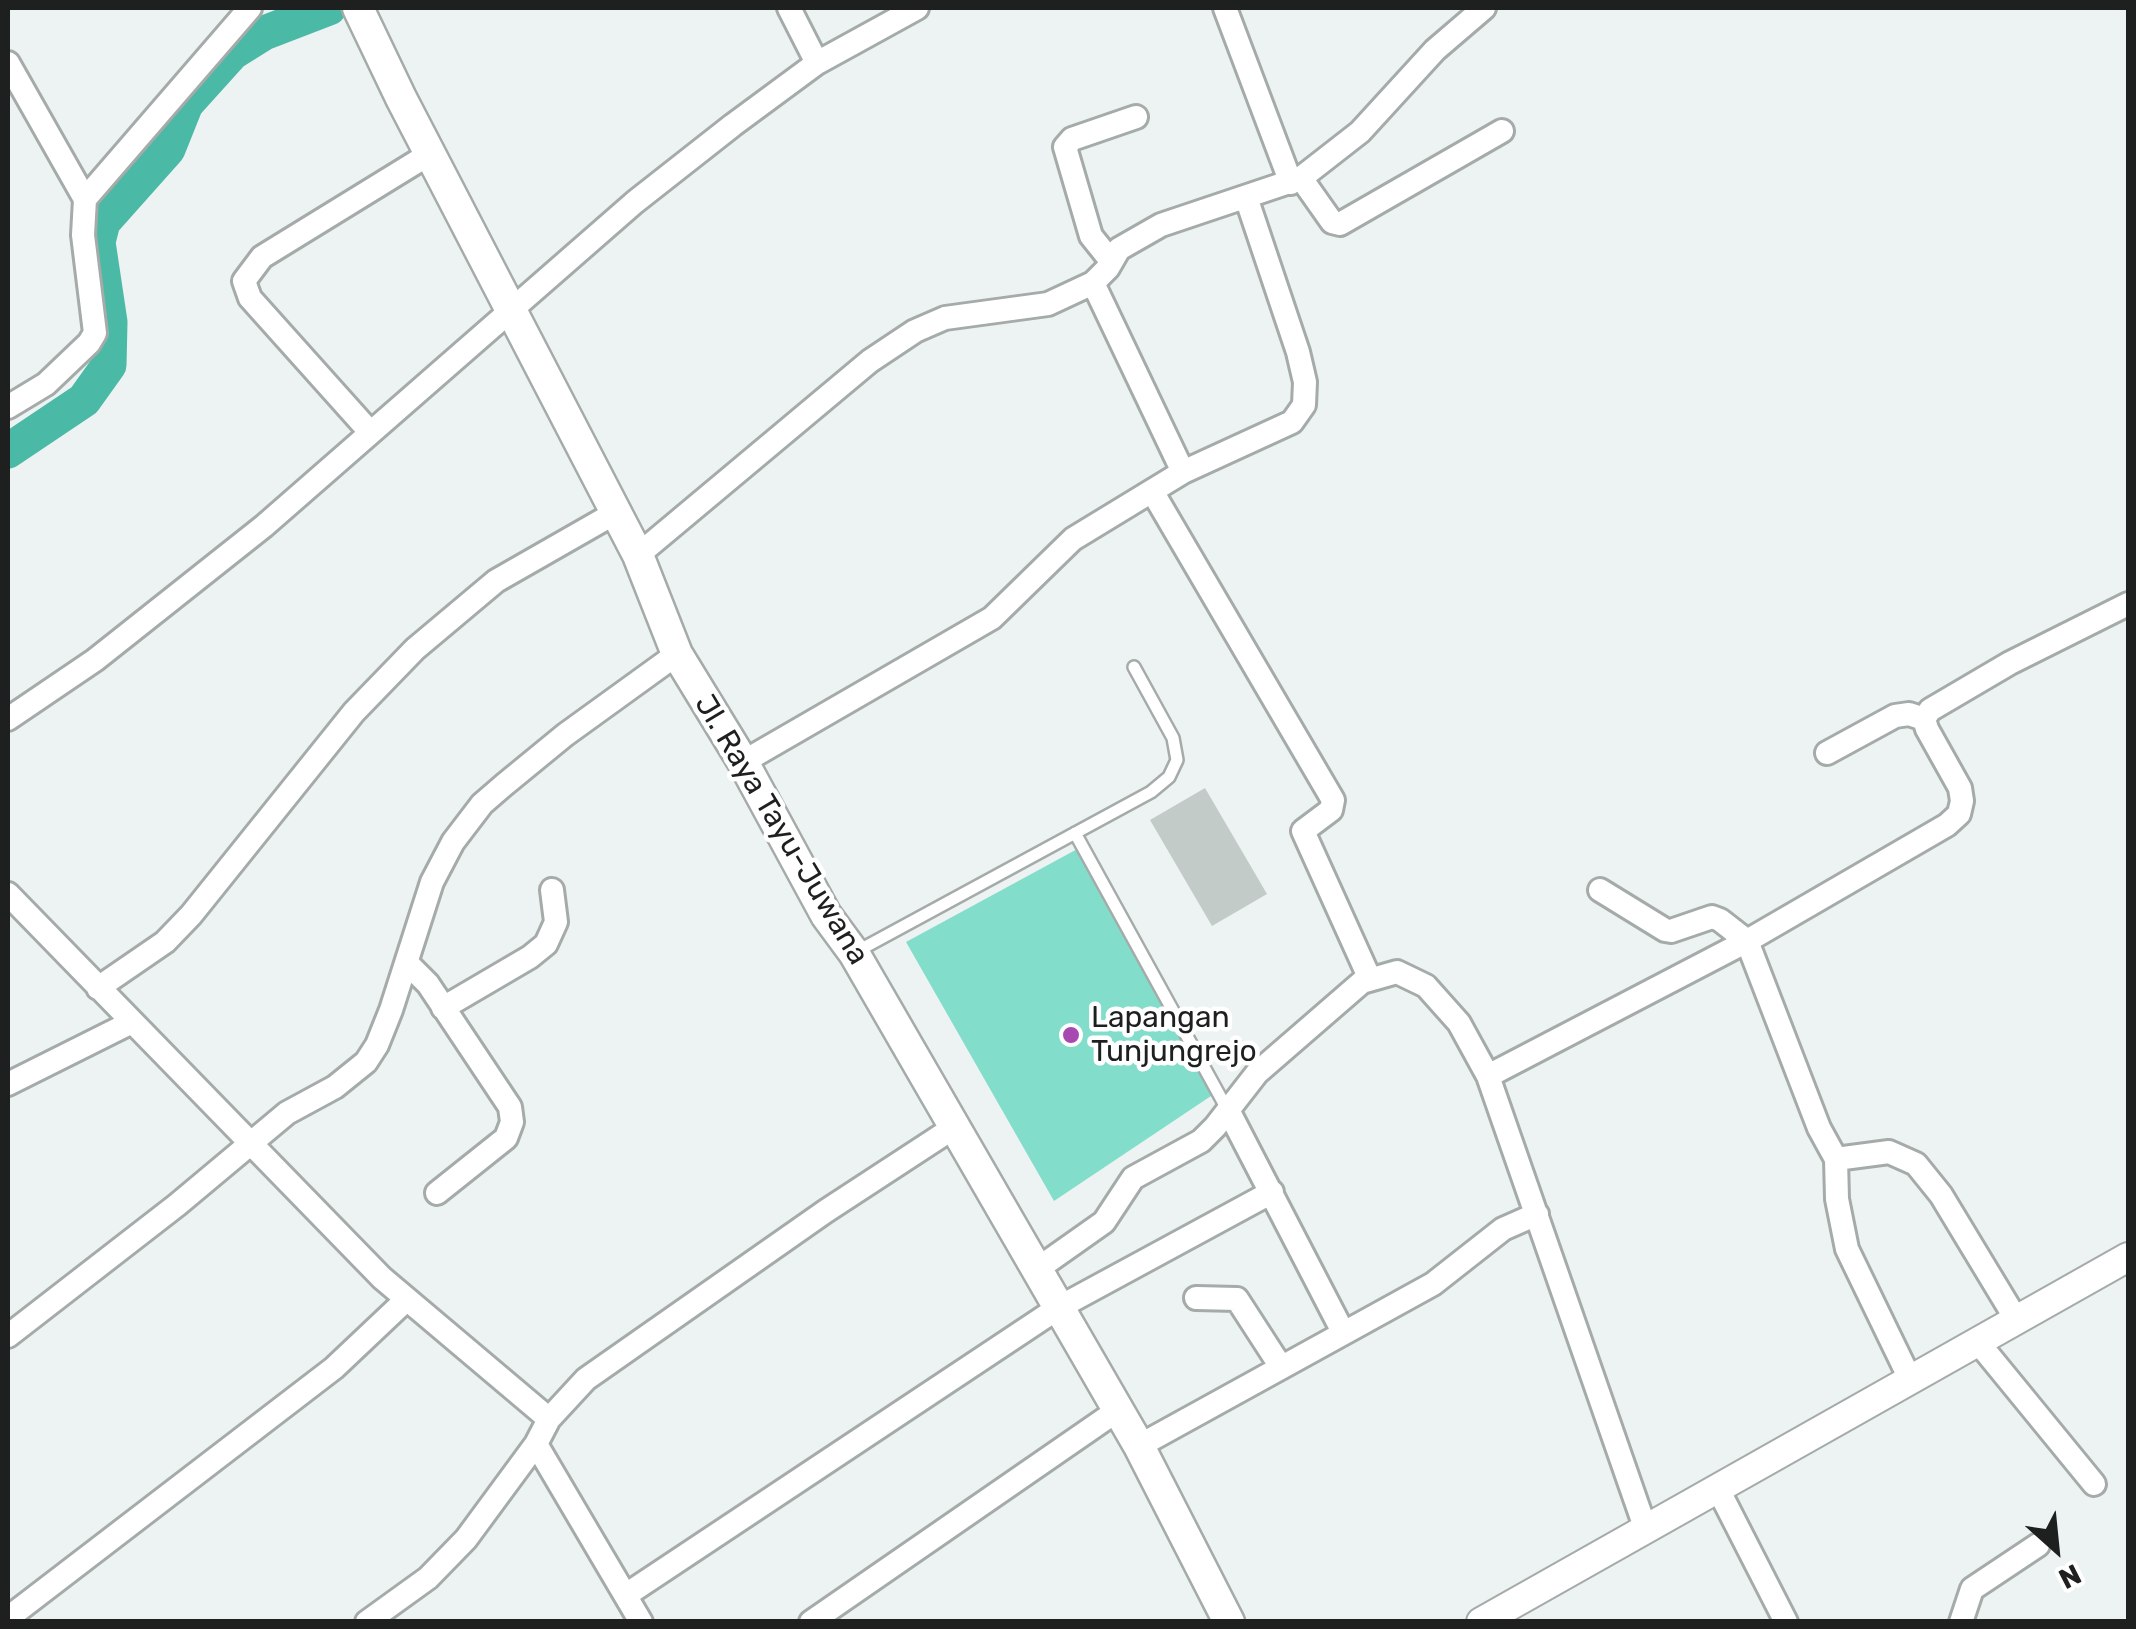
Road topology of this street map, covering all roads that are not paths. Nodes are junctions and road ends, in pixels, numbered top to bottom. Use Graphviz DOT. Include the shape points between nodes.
graph roads {
  1 [pos="250,8"];
  2 [pos="789,8"];
  3 [pos="918,8"];
  4 [pos="1225,8"];
  5 [pos="1484,8"];
  6 [pos="362,15"];
  7 [pos="8,63"];
  8 [pos="817,63"];
  9 [pos="1136,117"];
  10 [pos="1502,131"];
  11 [pos="432,154"];
  12 [pos="1296,180"];
  13 [pos="1246,198"];
  14 [pos="85,199"];
  15 [pos="1111,261"];
  16 [pos="1093,283"];
  17 [pos="512,312"];
  18 [pos="8,406"];
  19 [pos="370,432"];
  20 [pos="1182,472"];
  21 [pos="1152,491"];
  22 [pos="615,513"];
  23 [pos="638,555"];
  24 [pos="2128,604"];
  25 [pos="677,654"];
  26 [pos="1134,667"];
  27 [pos="8,719"];
  28 [pos="1924,719"];
  29 [pos="1827,753"];
  30 [pos="743,762"];
  31 [pos="1075,833"];
  32 [pos="552,890"];
  33 [pos="1600,890"];
  34 [pos="8,894"];
  35 [pos="1747,940"];
  36 [pos="854,953"];
  37 [pos="408,963"];
  38 [pos="1369,977"];
  39 [pos="98,988"];
  40 [pos="443,1008"];
  41 [pos="132,1022"];
  42 [pos="1488,1076"];
  43 [pos="8,1084"];
  44 [pos="1228,1110"];
  45 [pos="953,1128"];
  46 [pos="249,1144"];
  47 [pos="1836,1159"];
  48 [pos="1272,1192"];
  49 [pos="436,1193"];
  50 [pos="1537,1214"];
  51 [pos="2128,1256"];
  52 [pos="1036,1270"];
  53 [pos="1196,1298"];
  54 [pos="406,1299"];
  55 [pos="1058,1308"];
  56 [pos="2016,1319"];
  57 [pos="1343,1332"];
  58 [pos="8,1336"];
  59 [pos="1977,1341"];
  60 [pos="1281,1367"];
  61 [pos="1910,1378"];
  62 [pos="1118,1410"];
  63 [pos="550,1419"];
  64 [pos="536,1444"];
  65 [pos="1138,1446"];
  66 [pos="2094,1484"];
  67 [pos="1717,1488"];
  68 [pos="1646,1530"];
  69 [pos="2038,1545"];
  70 [pos="626,1596"];
  71 [pos="8,1618"];
  72 [pos="367,1622"];
  73 [pos="641,1622"];
  74 [pos="811,1622"];
  75 [pos="1229,1622"];
  76 [pos="1481,1622"];
  77 [pos="1786,1622"];
  78 [pos="1962,1622"];
  1 -- 14 [label="street"];
  2 -- 8 [label="street"];
  3 -- 8 [label="street"];
  4 -- 12 [label="street"];
  5 -- 12 [label="street" via="1360,132"];
  6 -- 11 [label="main road, Jl. Raya Tayu-Juwana"];
  7 -- 14 [label="street"];
  8 -- 17 [label="street" via="635,202"];
  9 -- 15 [label="street" via="1065,147 1091,236"];
  10 -- 12 [label="street" via="1340,224"];
  11 -- 17 [label="main road, Jl. Raya Tayu-Juwana"];
  11 -- 19 [label="street" via="262,256 244,281 250,298"];
  12 -- 13 [label="street"];
  13 -- 15 [label="street" via="1161,225 1119,249"];
  13 -- 20 [label="street" via="1301,362 1304,404 1292,422"];
  14 -- 18 [label="street" via="95,332 46,384"];
  15 -- 16 [label="street"];
  16 -- 20 [label="street"];
  16 -- 23 [label="street" via="1048,304 945,318 915,331"];
  17 -- 19 [label="street"];
  17 -- 22 [label="main road, Jl. Raya Tayu-Juwana"];
  19 -- 27 [label="street" via="192,585"];
  20 -- 21 [label="street"];
  21 -- 30 [label="street" via="1074,539 992,618"];
  21 -- 38 [label="street" via="1333,800 1331,810 1303,831"];
  22 -- 23 [label="main road, Jl. Raya Tayu-Juwana"];
  22 -- 39 [label="street" via="496,581 414,649 354,712 191,915 165,942"];
  23 -- 25 [label="main road, Jl. Raya Tayu-Juwana"];
  24 -- 28 [label="street" via="2010,664"];
  25 -- 30 [label="main road, Jl. Raya Tayu-Juwana"];
  25 -- 37 [label="street" via="482,804 440,864"];
  26 -- 31 [label="lane" via="1173,738 1175,768 1151,792"];
  28 -- 29 [label="street" via="1895,716"];
  28 -- 35 [label="street" via="1960,788 1959,814"];
  30 -- 36 [label="main road, Jl. Raya Tayu-Juwana" via="826,915"];
  31 -- 36 [label="lane"];
  31 -- 44 [label="lane"];
  32 -- 40 [label="street" via="555,928 541,948"];
  33 -- 35 [label="street" via="1665,930 1712,917"];
  34 -- 39 [label="street"];
  35 -- 42 [label="street"];
  35 -- 47 [label="street"];
  36 -- 45 [label="main road, Jl. Raya Tayu-Juwana"];
  37 -- 40 [label="street"];
  37 -- 46 [label="street" via="366,1062"];
  38 -- 42 [label="street" via="1398,972 1426,986"];
  38 -- 44 [label="street" via="1258,1073"];
  39 -- 41 [label="street"];
  40 -- 49 [label="street" via="510,1107 512,1122 506,1138"];
  41 -- 43 [label="street"];
  41 -- 46 [label="street"];
  42 -- 50 [label="street"];
  44 -- 48 [label="street"];
  44 -- 52 [label="street" via="1201,1141 1133,1178 1104,1222"];
  45 -- 52 [label="main road, Jl. Raya Tayu-Juwana"];
  45 -- 63 [label="street" via="598,1370"];
  46 -- 54 [label="street"];
  46 -- 58 [label="street"];
  47 -- 56 [label="street" via="1889,1152 1916,1164 1942,1195"];
  47 -- 61 [label="street" via="1846,1248"];
  48 -- 55 [label="street"];
  48 -- 57 [label="street"];
  50 -- 57 [label="street" via="1503,1229 1433,1284"];
  50 -- 68 [label="street"];
  51 -- 56 [label="street"];
  52 -- 55 [label="main road, Jl. Raya Tayu-Juwana"];
  53 -- 60 [label="street" via="1243,1304"];
  54 -- 63 [label="street"];
  54 -- 71 [label="street" via="334,1368"];
  55 -- 62 [label="main road, Jl. Raya Tayu-Juwana"];
  55 -- 70 [label="street"];
  56 -- 59 [label="street"];
  57 -- 60 [label="street"];
  59 -- 61 [label="street"];
  59 -- 66 [label="street"];
  60 -- 65 [label="street"];
  61 -- 67 [label="street"];
  62 -- 65 [label="main road, Jl. Raya Tayu-Juwana"];
  62 -- 74 [label="street"];
  63 -- 64 [label="street"];
  64 -- 70 [label="street"];
  64 -- 72 [label="street" via="440,1568"];
  65 -- 75 [label="main road, Jl. Raya Tayu-Juwana"];
  67 -- 68 [label="street"];
  67 -- 77 [label="street"];
  68 -- 76 [label="street"];
  69 -- 78 [label="street" via="1972,1590"];
  70 -- 73 [label="street"];
}
